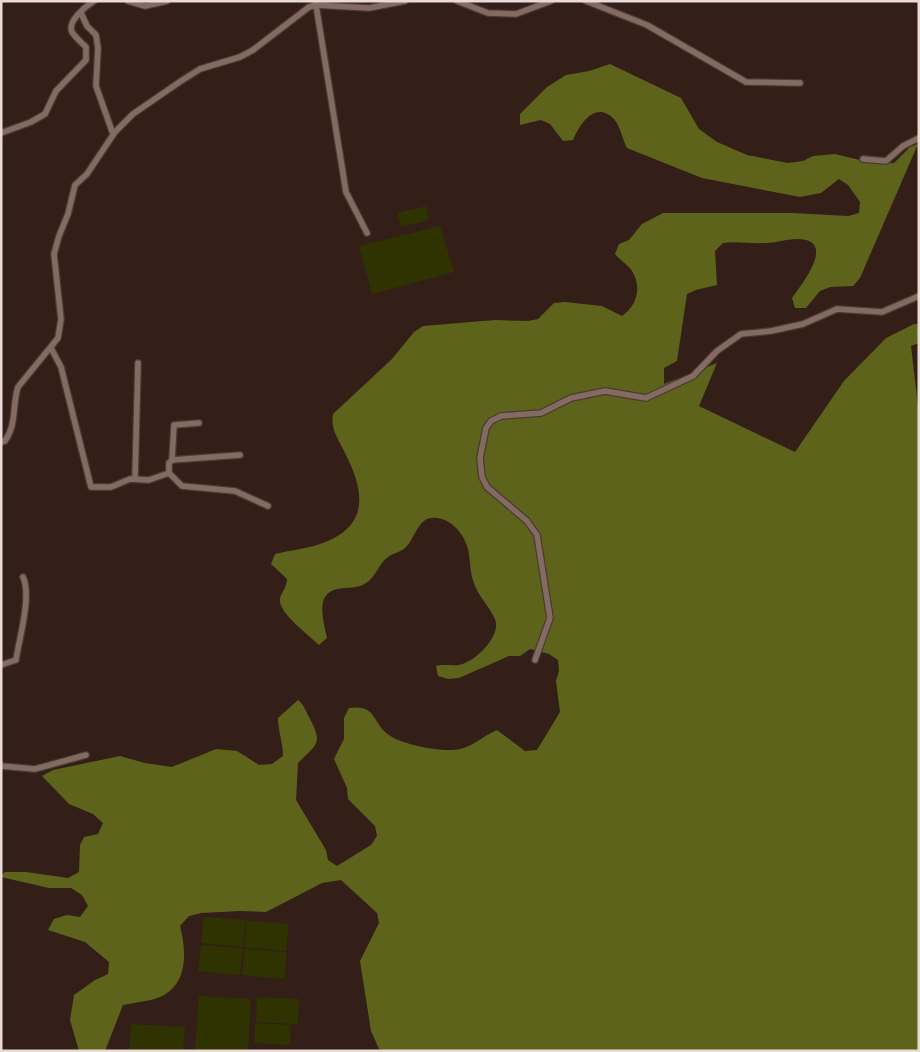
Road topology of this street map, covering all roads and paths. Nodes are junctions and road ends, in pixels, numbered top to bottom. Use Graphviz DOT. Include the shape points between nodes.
graph roads {
  1 [pos="94,1"];
  2 [pos="128,1"];
  3 [pos="167,1"];
  4 [pos="405,1"];
  5 [pos="457,1"];
  6 [pos="551,1"];
  7 [pos="586,1"];
  8 [pos="383,3"];
  9 [pos="316,5"];
  10 [pos="81,13"];
  11 [pos="800,82"];
  12 [pos="1,133"];
  13 [pos="113,134"];
  14 [pos="919,138"];
  15 [pos="863,158"];
  16 [pos="367,233"];
  17 [pos="919,296"];
  18 [pos="50,348"];
  19 [pos="138,364"];
  20 [pos="199,423"];
  21 [pos="2,443"];
  22 [pos="240,455"];
  23 [pos="172,460"];
  24 [pos="169,473"];
  25 [pos="135,479"];
  26 [pos="268,506"];
  27 [pos="23,577"];
  28 [pos="534,660"];
  29 [pos="1,665"];
  30 [pos="86,755"];
  31 [pos="1,766"];
  1 -- 10 [label="street"];
  2 -- 3 [label="street" via="145,6"];
  4 -- 8 [label="street" via="388,6"];
  5 -- 6 [label="street" via="488,13 516,14"];
  7 -- 11 [label="street" via="647,26 746,82"];
  8 -- 9 [label="street" via="370,8"];
  9 -- 13 [label="street" via="300,12 253,50 200,69 181,81 133,114"];
  9 -- 16 [label="street" via="346,192"];
  10 -- 12 [label="street" via="71,26 72,32 86,47 86,60 56,91 45,114"];
  10 -- 13 [label="street" via="96,35 96,86"];
  13 -- 18 [label="street" via="87,174 75,185 59,236 54,254 60,327 58,338"];
  14 -- 15 [label="street" via="902,146 886,161"];
  17 -- 28 [label="street" via="882,312 837,309 803,324 741,334 717,351 694,376 646,398 605,391 571,398 541,413 501,416 492,421 486,428 480,458 482,477 487,487 527,521 537,535 550,618"];
  18 -- 21 [label="street" via="18,387 13,427"];
  18 -- 25 [label="street" via="61,367 91,487 111,487"];
  19 -- 25 [label="street"];
  20 -- 23 [label="street" via="174,425"];
  22 -- 23 [label="street"];
  23 -- 24 [label="street"];
  24 -- 25 [label="street" via="149,480"];
  24 -- 26 [label="street" via="182,486 235,491"];
  27 -- 29 [label="street" via="26,596 16,660"];
  30 -- 31 [label="street" via="35,769"];
}
